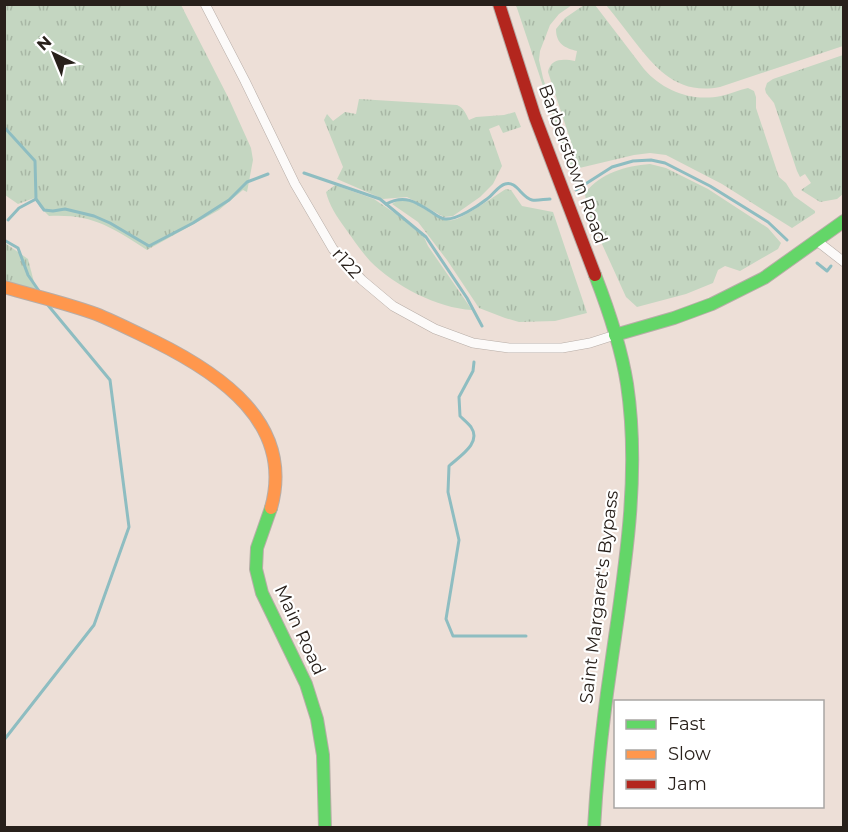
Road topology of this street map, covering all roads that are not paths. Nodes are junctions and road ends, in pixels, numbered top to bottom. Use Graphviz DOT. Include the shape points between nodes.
graph roads {
  1 [pos="205,4"];
  2 [pos="499,4"];
  3 [pos="843,221"];
  4 [pos="817,241"];
  5 [pos="843,262"];
  6 [pos="4,287"];
  7 [pos="615,335"];
  8 [pos="325,828"];
  9 [pos="594,828"];
  1 -- 7 [label="street, r122" via="295,184 333,249 393,306 435,329 473,343 509,348 562,348"];
  2 -- 7 [label="main road, Barberstown Road"];
  3 -- 4 [label="main road"];
  4 -- 5 [label="street"];
  4 -- 7 [label="main road" via="764,278 712,304"];
  6 -- 8 [label="main road, Main Road" via="96,314 194,361 230,387 256,415 270,443 275,485 257,546 257,579 316,709 323,747"];
  7 -- 9 [label="main road, Saint Margaret's Bypass" via="629,405 630,506"];
}
